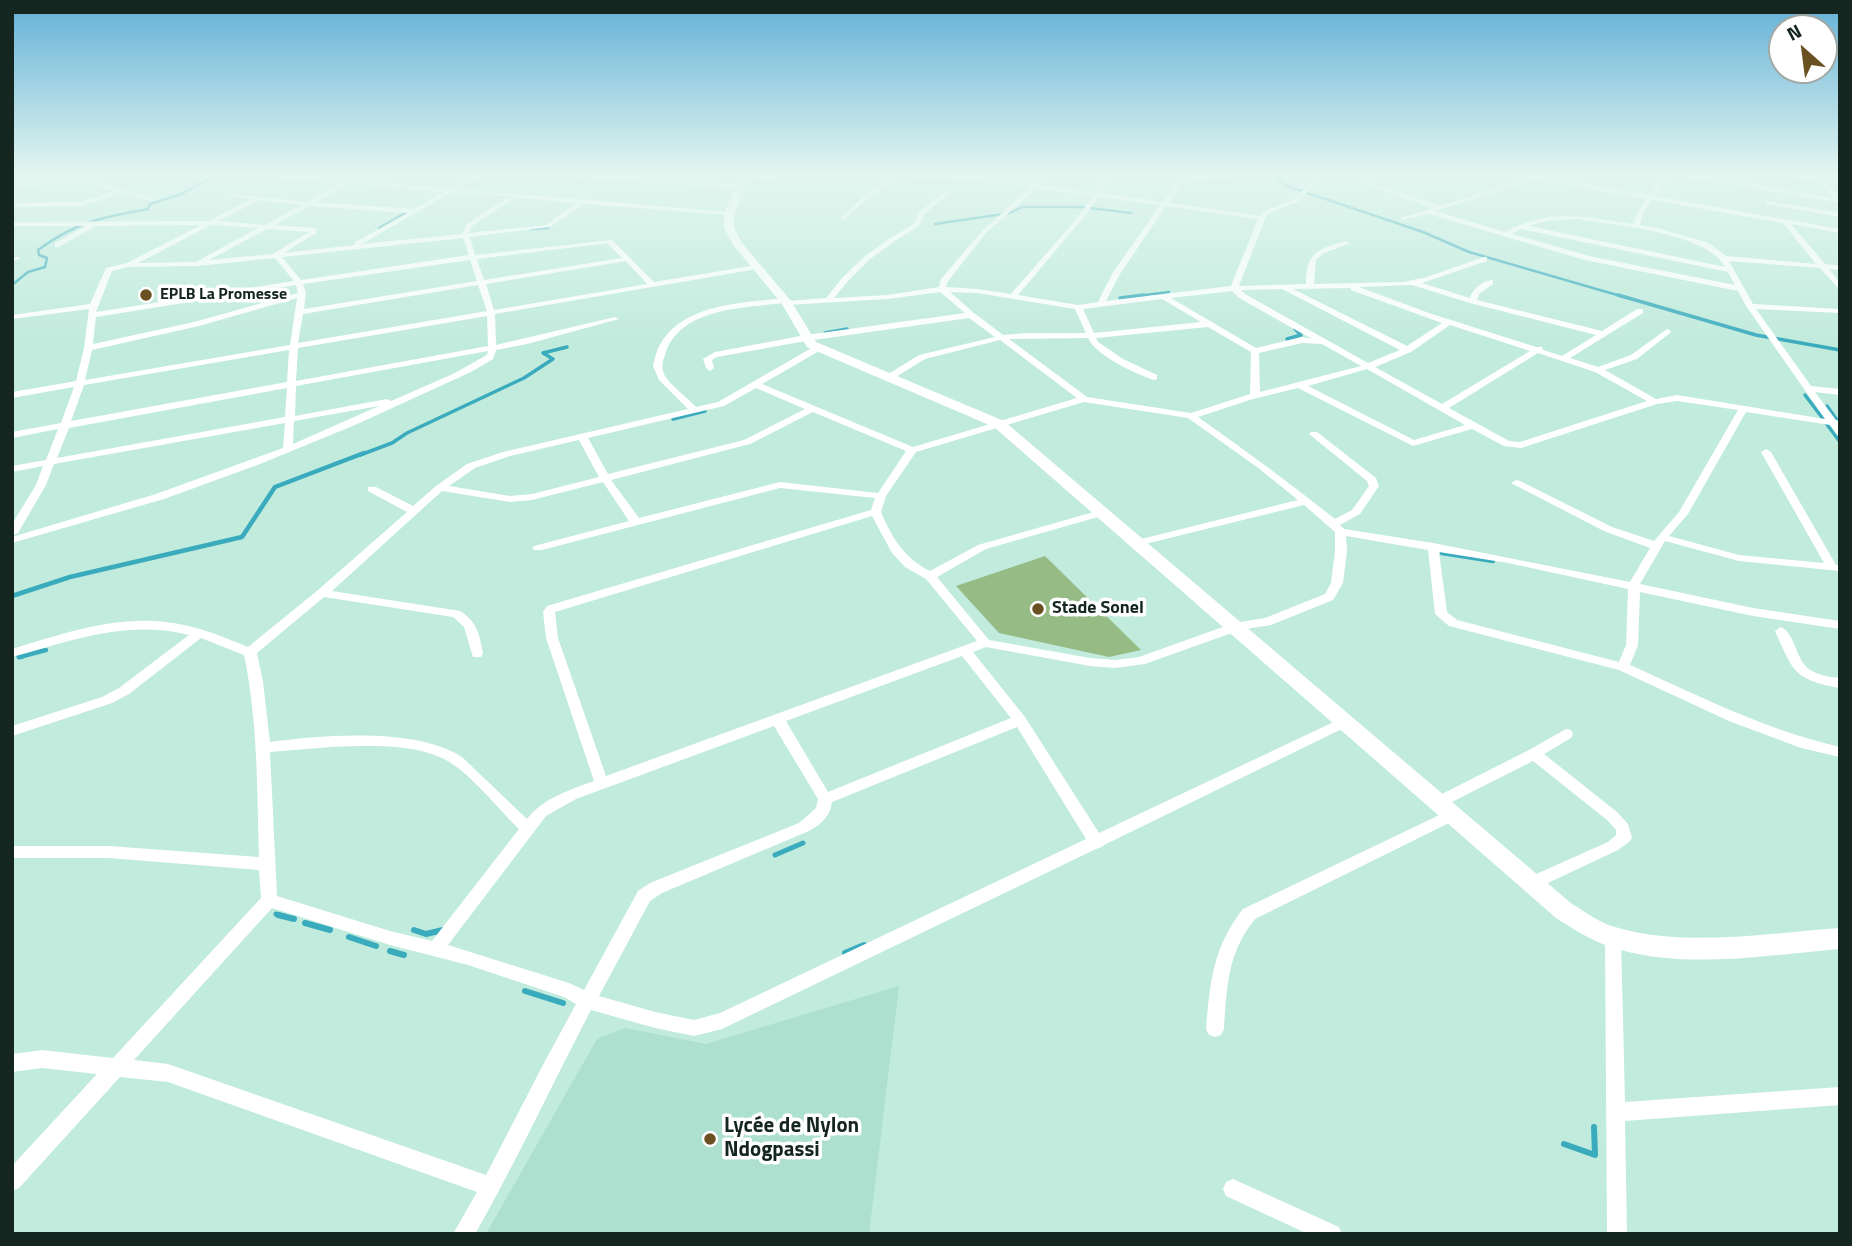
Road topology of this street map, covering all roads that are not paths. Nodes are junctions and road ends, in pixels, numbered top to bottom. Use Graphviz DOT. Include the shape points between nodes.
graph roads {
  1 [pos="83,230"];
  2 [pos="198,230"];
  3 [pos="257,230"];
  4 [pos="308,230"];
  5 [pos="381,230"];
  6 [pos="466,230"];
  7 [pos="509,230"];
  8 [pos="730,230"];
  9 [pos="907,230"];
  10 [pos="986,230"];
  11 [pos="1068,230"];
  12 [pos="1146,230"];
  13 [pos="1258,230"];
  14 [pos="1488,230"];
  15 [pos="1513,230"];
  16 [pos="1535,230"];
  17 [pos="1650,230"];
  18 [pos="1793,230"];
  19 [pos="464,234"];
  20 [pos="1504,235"];
  21 [pos="1346,243"];
  22 [pos="58,245"];
  23 [pos="352,248"];
  24 [pos="276,254"];
  25 [pos="471,257"];
  26 [pos="1484,258"];
  27 [pos="1724,258"];
  28 [pos="627,259"];
  29 [pos="197,264"];
  30 [pos="127,265"];
  31 [pos="1823,266"];
  32 [pos="757,267"];
  33 [pos="1840,268"];
  34 [pos="1731,270"];
  35 [pos="299,282"];
  36 [pos="1415,282"];
  37 [pos="1490,282"];
  38 [pos="481,284"];
  39 [pos="652,285"];
  40 [pos="1348,285"];
  41 [pos="1281,286"];
  42 [pos="1310,286"];
  43 [pos="1234,288"];
  44 [pos="1840,288"];
  45 [pos="942,289"];
  46 [pos="1741,289"];
  47 [pos="302,294"];
  48 [pos="1013,296"];
  49 [pos="1164,297"];
  50 [pos="786,301"];
  51 [pos="828,301"];
  52 [pos="1473,301"];
  53 [pos="1101,304"];
  54 [pos="1750,306"];
  55 [pos="1078,307"];
  56 [pos="92,311"];
  57 [pos="1640,311"];
  58 [pos="299,312"];
  59 [pos="491,312"];
  60 [pos="1840,312"];
  61 [pos="971,315"];
  62 [pos="12,317"];
  63 [pos="615,319"];
  64 [pos="1449,322"];
  65 [pos="1209,324"];
  66 [pos="1667,331"];
  67 [pos="1310,334"];
  68 [pos="1603,334"];
  69 [pos="1004,337"];
  70 [pos="1090,337"];
  71 [pos="1302,340"];
  72 [pos="1325,342"];
  73 [pos="812,343"];
  74 [pos="294,345"];
  75 [pos="492,347"];
  76 [pos="88,348"];
  77 [pos="1539,349"];
  78 [pos="1408,350"];
  79 [pos="1255,351"];
  80 [pos="1565,358"];
  81 [pos="710,368"];
  82 [pos="1371,368"];
  83 [pos="1598,370"];
  84 [pos="1154,377"];
  85 [pos="888,378"];
  86 [pos="293,382"];
  87 [pos="81,383"];
  88 [pos="757,384"];
  89 [pos="1299,385"];
  90 [pos="1808,388"];
  91 [pos="1840,392"];
  92 [pos="12,395"];
  93 [pos="1255,396"];
  94 [pos="401,400"];
  95 [pos="1084,400"];
  96 [pos="1656,402"];
  97 [pos="1443,407"];
  98 [pos="814,408"];
  99 [pos="1743,409"];
  100 [pos="695,411"];
  101 [pos="1191,416"];
  102 [pos="289,418"];
  103 [pos="1836,423"];
  104 [pos="999,424"];
  105 [pos="65,425"];
  106 [pos="1474,425"];
  107 [pos="1840,433"];
  108 [pos="1314,434"];
  109 [pos="12,435"];
  110 [pos="582,436"];
  111 [pos="288,450"];
  112 [pos="912,450"];
  113 [pos="1766,452"];
  114 [pos="52,461"];
  115 [pos="12,469"];
  116 [pos="605,478"];
  117 [pos="1516,483"];
  118 [pos="440,488"];
  119 [pos="372,489"];
  120 [pos="881,496"];
  121 [pos="1308,501"];
  122 [pos="414,511"];
  123 [pos="876,512"];
  124 [pos="1101,513"];
  125 [pos="635,521"];
  126 [pos="1337,528"];
  127 [pos="12,533"];
  128 [pos="12,540"];
  129 [pos="1659,541"];
  130 [pos="1137,544"];
  131 [pos="1433,547"];
  132 [pos="538,548"];
  133 [pos="1836,568"];
  134 [pos="930,576"];
  135 [pos="1634,585"];
  136 [pos="322,593"];
  137 [pos="1840,625"];
  138 [pos="1238,626"];
  139 [pos="1781,631"];
  140 [pos="197,635"];
  141 [pos="985,643"];
  142 [pos="250,652"];
  143 [pos="967,652"];
  144 [pos="12,653"];
  145 [pos="477,654"];
  146 [pos="1623,667"];
  147 [pos="1840,683"];
  148 [pos="778,720"];
  149 [pos="1020,720"];
  150 [pos="1347,721"];
  151 [pos="12,731"];
  152 [pos="1566,734"];
  153 [pos="263,748"];
  154 [pos="1840,752"];
  155 [pos="1534,754"];
  156 [pos="603,784"];
  157 [pos="825,799"];
  158 [pos="1437,803"];
  159 [pos="1452,816"];
  160 [pos="527,828"];
  161 [pos="1097,843"];
  162 [pos="12,852"];
  163 [pos="266,864"];
  164 [pos="1531,884"];
  165 [pos="269,900"];
  166 [pos="1613,937"];
  167 [pos="1840,938"];
  168 [pos="436,948"];
  169 [pos="588,1000"];
  170 [pos="1215,1030"];
  171 [pos="12,1063"];
  172 [pos="114,1066"];
  173 [pos="1840,1096"];
  174 [pos="1614,1112"];
  175 [pos="12,1181"];
  176 [pos="491,1187"];
  177 [pos="1233,1189"];
  178 [pos="463,1234"];
  179 [pos="1332,1234"];
  180 [pos="1617,1234"];
  1 -- 22 [label="street"];
  2 -- 30 [label="street"];
  3 -- 29 [label="street"];
  4 -- 24 [label="street" via="315,231"];
  5 -- 23 [label="street"];
  6 -- 19 [label="street"];
  7 -- 19 [label="street"];
  8 -- 32 [label="main road"];
  9 -- 51 [label="street" via="848,275"];
  10 -- 45 [label="street"];
  11 -- 48 [label="street"];
  12 -- 53 [label="street"];
  13 -- 43 [label="street"];
  14 -- 20 [label="street"];
  15 -- 20 [label="street"];
  16 -- 34 [label="street"];
  17 -- 27 [label="street" via="1694,240"];
  18 -- 31 [label="street"];
  19 -- 23 [label="street"];
  19 -- 25 [label="street"];
  20 -- 46 [label="street" via="1600,261"];
  21 -- 42 [label="street" via="1313,256"];
  23 -- 24 [label="street"];
  24 -- 29 [label="street"];
  24 -- 35 [label="street"];
  25 -- 28 [label="street" via="610,241"];
  25 -- 35 [label="street"];
  25 -- 38 [label="street"];
  26 -- 36 [label="street"];
  27 -- 31 [label="street"];
  27 -- 34 [label="street"];
  28 -- 38 [label="street"];
  28 -- 39 [label="street"];
  29 -- 30 [label="street"];
  30 -- 56 [label="street" via="109,270"];
  31 -- 33 [label="street"];
  31 -- 44 [label="street"];
  32 -- 39 [label="street"];
  32 -- 50 [label="main road"];
  34 -- 46 [label="street"];
  35 -- 47 [label="street"];
  35 -- 56 [label="street"];
  36 -- 40 [label="street"];
  36 -- 52 [label="street"];
  37 -- 52 [label="street" via="1475,293"];
  38 -- 58 [label="street"];
  38 -- 59 [label="street"];
  39 -- 59 [label="street"];
  40 -- 42 [label="street"];
  40 -- 64 [label="street"];
  41 -- 42 [label="street"];
  41 -- 43 [label="street"];
  41 -- 78 [label="street"];
  43 -- 49 [label="street"];
  43 -- 67 [label="street"];
  45 -- 48 [label="street"];
  45 -- 51 [label="street"];
  45 -- 61 [label="street"];
  46 -- 54 [label="street"];
  47 -- 58 [label="street"];
  47 -- 76 [label="street"];
  48 -- 55 [label="street"];
  49 -- 53 [label="street"];
  49 -- 65 [label="street"];
  50 -- 51 [label="street"];
  50 -- 73 [label="main road"];
  50 -- 100 [label="street" via="699,315 672,331 657,366 662,378"];
  52 -- 68 [label="street"];
  53 -- 55 [label="street"];
  54 -- 60 [label="street"];
  54 -- 90 [label="street"];
  55 -- 70 [label="street"];
  56 -- 62 [label="street"];
  56 -- 76 [label="street"];
  57 -- 68 [label="street"];
  58 -- 74 [label="street"];
  59 -- 74 [label="street"];
  59 -- 75 [label="street"];
  61 -- 69 [label="street"];
  61 -- 73 [label="street"];
  63 -- 75 [label="street"];
  64 -- 77 [label="street"];
  64 -- 78 [label="street"];
  65 -- 70 [label="street"];
  65 -- 79 [label="street"];
  66 -- 83 [label="street" via="1634,358"];
  67 -- 71 [label="street"];
  67 -- 72 [label="street"];
  68 -- 80 [label="street"];
  69 -- 70 [label="street"];
  69 -- 85 [label="street" via="922,357"];
  69 -- 95 [label="street"];
  70 -- 84 [label="street" via="1120,362"];
  71 -- 72 [label="street"];
  71 -- 79 [label="street"];
  72 -- 82 [label="street"];
  73 -- 81 [label="street" via="715,355 707,359"];
  73 -- 85 [label="main road"];
  73 -- 88 [label="street"];
  74 -- 86 [label="street"];
  74 -- 87 [label="street"];
  75 -- 86 [label="street"];
  75 -- 94 [label="street" via="485,360"];
  76 -- 87 [label="street"];
  77 -- 80 [label="street"];
  77 -- 97 [label="street"];
  78 -- 82 [label="street"];
  79 -- 93 [label="street"];
  80 -- 83 [label="street"];
  82 -- 89 [label="street"];
  82 -- 97 [label="street"];
  83 -- 96 [label="street"];
  85 -- 104 [label="main road"];
  86 -- 102 [label="street"];
  86 -- 105 [label="street"];
  87 -- 92 [label="street"];
  87 -- 105 [label="street"];
  88 -- 98 [label="street"];
  88 -- 100 [label="street" via="721,404"];
  89 -- 93 [label="street"];
  89 -- 106 [label="street" via="1413,443"];
  90 -- 91 [label="street"];
  90 -- 103 [label="street"];
  93 -- 101 [label="street"];
  94 -- 102 [label="street"];
  94 -- 111 [label="street"];
  95 -- 101 [label="street"];
  95 -- 104 [label="street"];
  96 -- 99 [label="street" via="1682,398"];
  96 -- 106 [label="street" via="1521,445 1507,444"];
  97 -- 106 [label="street"];
  98 -- 112 [label="street"];
  98 -- 116 [label="street" via="747,442"];
  99 -- 103 [label="street"];
  99 -- 129 [label="street" via="1683,514"];
  100 -- 110 [label="street"];
  101 -- 121 [label="street"];
  102 -- 111 [label="street"];
  102 -- 114 [label="street"];
  103 -- 107 [label="street"];
  104 -- 112 [label="street"];
  104 -- 124 [label="main road"];
  105 -- 109 [label="street"];
  105 -- 114 [label="street"];
  108 -- 126 [label="street" via="1374,486 1356,512"];
  110 -- 116 [label="street"];
  110 -- 118 [label="street" via="471,466"];
  111 -- 128 [label="street" via="120,511"];
  112 -- 120 [label="street"];
  113 -- 133 [label="street"];
  114 -- 115 [label="street"];
  114 -- 127 [label="street"];
  116 -- 118 [label="street" via="521,499"];
  116 -- 125 [label="street"];
  117 -- 129 [label="street" via="1608,529"];
  118 -- 122 [label="street"];
  119 -- 122 [label="street"];
  120 -- 123 [label="street"];
  120 -- 125 [label="street" via="780,485"];
  121 -- 126 [label="street"];
  121 -- 130 [label="street"];
  122 -- 136 [label="street"];
  123 -- 134 [label="street" via="890,547"];
  123 -- 156 [label="street" via="551,609 552,638"];
  124 -- 130 [label="main road"];
  124 -- 134 [label="street" via="982,547"];
  125 -- 132 [label="street"];
  126 -- 131 [label="street"];
  126 -- 138 [label="street" via="1337,583 1329,597 1267,622"];
  129 -- 133 [label="street" via="1740,558"];
  129 -- 135 [label="street"];
  130 -- 138 [label="main road"];
  131 -- 135 [label="street"];
  131 -- 146 [label="street" via="1445,619"];
  134 -- 141 [label="street"];
  135 -- 137 [label="street" via="1753,612"];
  135 -- 146 [label="street" via="1632,645"];
  136 -- 142 [label="street"];
  136 -- 145 [label="street" via="456,614 470,626"];
  138 -- 141 [label="street" via="1140,661 1115,664"];
  138 -- 150 [label="main road"];
  139 -- 147 [label="street" via="1799,670 1806,676"];
  140 -- 142 [label="street"];
  140 -- 144 [label="street" via="168,626 137,625"];
  140 -- 151 [label="street" via="107,700"];
  141 -- 143 [label="street"];
  142 -- 153 [label="street"];
  143 -- 148 [label="street"];
  143 -- 149 [label="street"];
  146 -- 154 [label="street" via="1734,718"];
  148 -- 156 [label="street"];
  148 -- 157 [label="street"];
  149 -- 157 [label="street"];
  149 -- 161 [label="street"];
  150 -- 158 [label="main road"];
  150 -- 161 [label="street"];
  152 -- 155 [label="street"];
  153 -- 160 [label="street" via="302,742 423,747 451,756"];
  153 -- 163 [label="street"];
  155 -- 158 [label="street"];
  155 -- 164 [label="street" via="1612,816 1623,828 1623,838"];
  156 -- 160 [label="street" via="558,801"];
  157 -- 169 [label="street" via="820,817 804,827 644,896"];
  158 -- 159 [label="main road"];
  159 -- 164 [label="main road"];
  159 -- 170 [label="street" via="1249,914 1234,930 1221,962"];
  160 -- 168 [label="street"];
  161 -- 169 [label="street" via="709,1026 694,1028 655,1020"];
  162 -- 163 [label="street" via="109,852"];
  163 -- 165 [label="street"];
  164 -- 166 [label="main road" via="1588,926"];
  165 -- 168 [label="street"];
  165 -- 172 [label="street"];
  166 -- 167 [label="main road" via="1657,946"];
  166 -- 174 [label="street"];
  168 -- 169 [label="street"];
  169 -- 176 [label="street"];
  171 -- 172 [label="street" via="42,1059"];
  172 -- 175 [label="street"];
  172 -- 176 [label="street" via="168,1073"];
  173 -- 174 [label="street"];
  174 -- 180 [label="street"];
  176 -- 178 [label="street"];
  177 -- 179 [label="street"];
}
